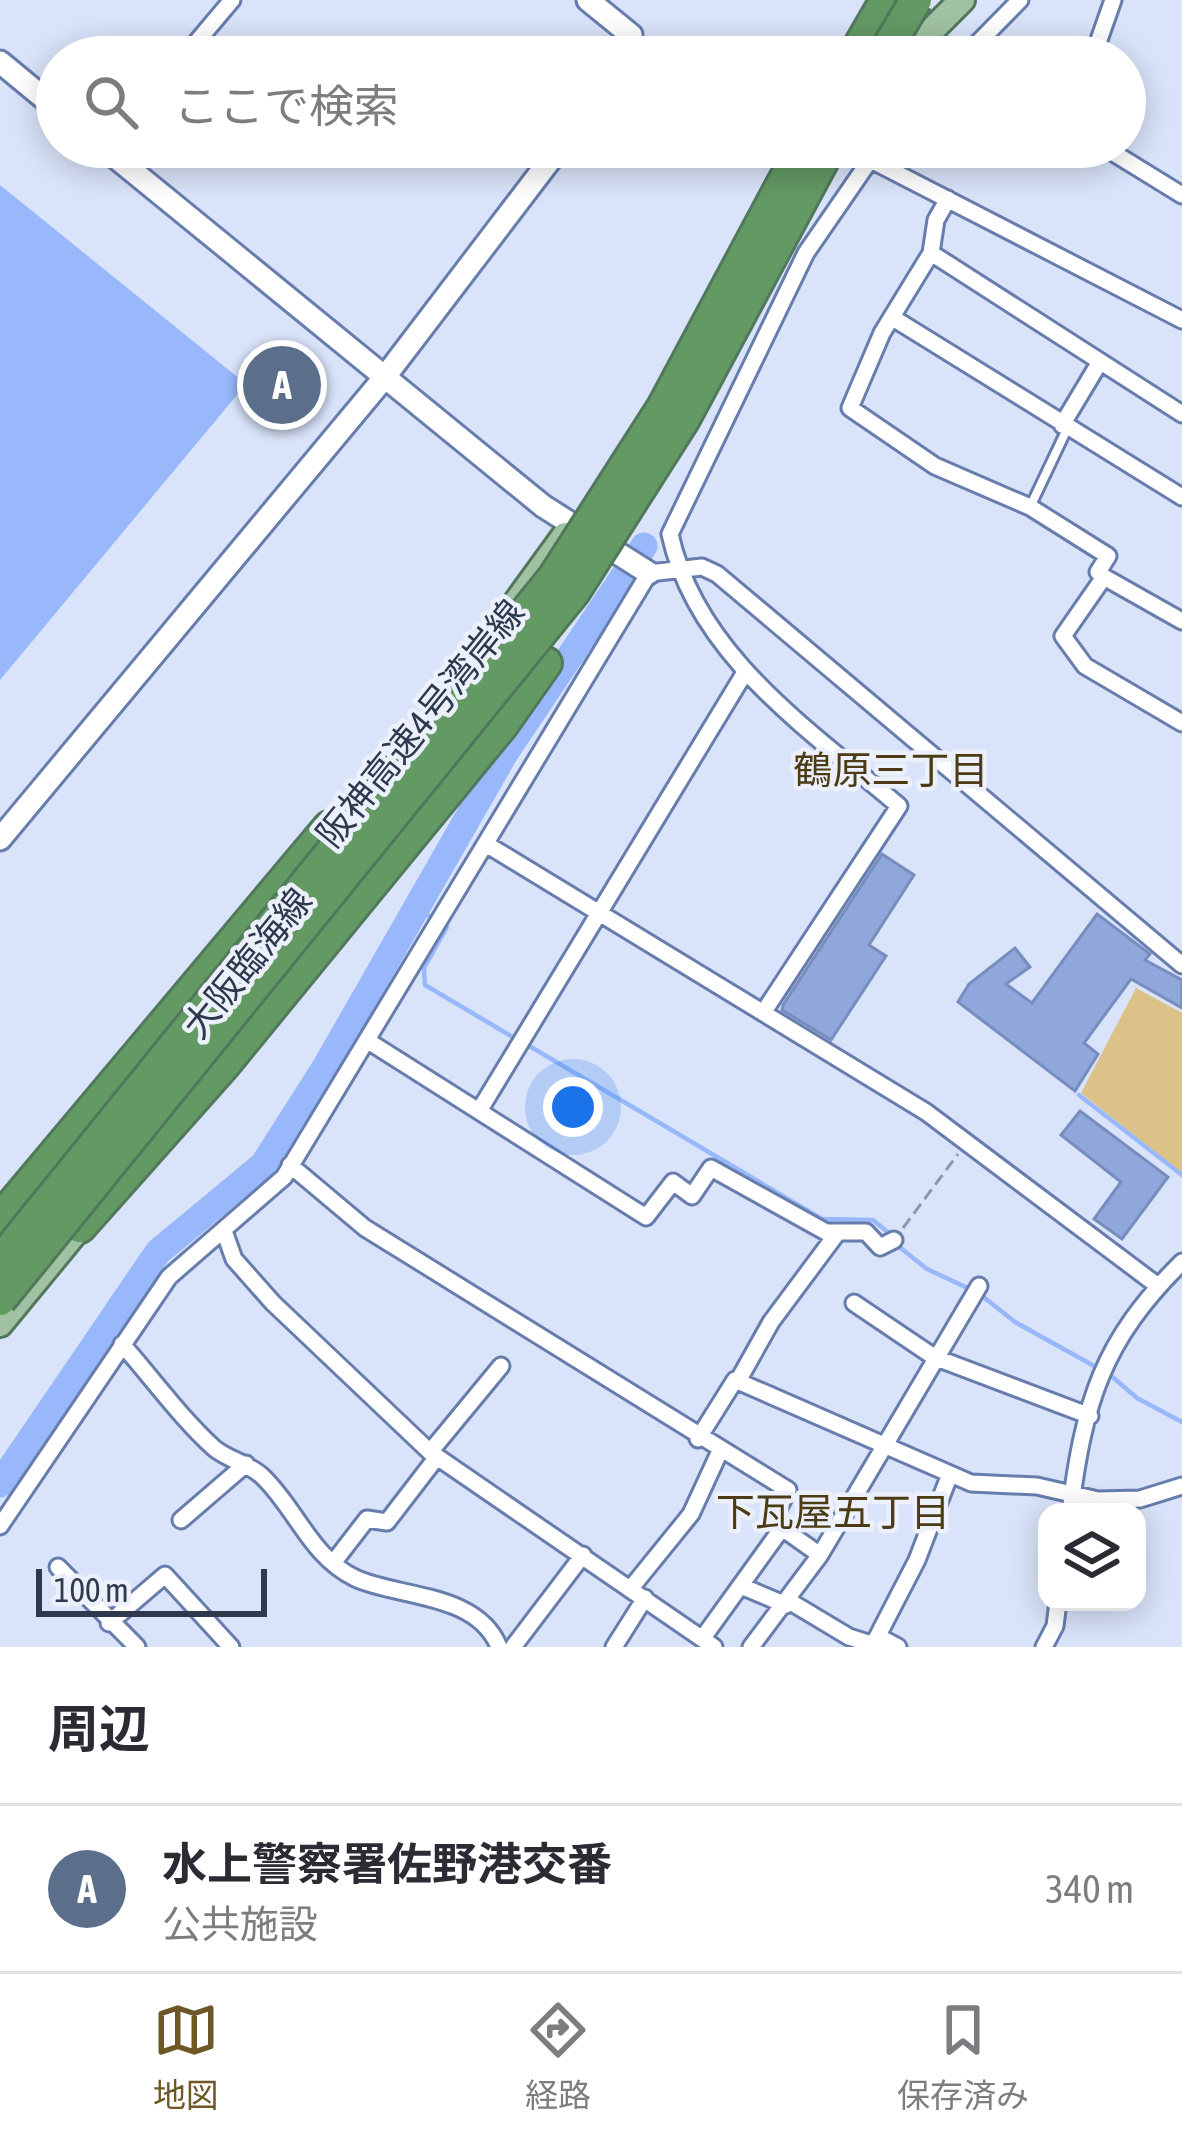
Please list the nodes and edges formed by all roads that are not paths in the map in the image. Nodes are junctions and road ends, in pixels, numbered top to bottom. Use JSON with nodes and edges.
{"nodes":[{"id":1,"x":232,"y":0,"type":"edge"},
{"id":2,"x":588,"y":0,"type":"edge"},
{"id":3,"x":870,"y":0,"type":"edge"},
{"id":4,"x":886,"y":0,"type":"edge"},
{"id":5,"x":916,"y":0,"type":"edge"},
{"id":6,"x":932,"y":0,"type":"edge"},
{"id":7,"x":962,"y":0,"type":"edge"},
{"id":8,"x":1020,"y":0,"type":"edge"},
{"id":9,"x":1113,"y":0,"type":"edge"},
{"id":10,"x":202,"y":36,"type":"edge"},
{"id":11,"x":631,"y":36,"type":"edge"},
{"id":12,"x":857,"y":36,"type":"edge"},
{"id":13,"x":863,"y":36,"type":"edge"},
{"id":14,"x":893,"y":36,"type":"edge"},
{"id":15,"x":899,"y":36,"type":"edge"},
{"id":16,"x":926,"y":36,"type":"edge"},
{"id":17,"x":985,"y":36,"type":"edge"},
{"id":18,"x":1100,"y":36,"type":"edge"},
{"id":19,"x":0,"y":62,"type":"edge"},
{"id":20,"x":36,"y":92,"type":"edge"},
{"id":21,"x":130,"y":168,"type":"edge"},
{"id":22,"x":544,"y":168,"type":"edge"},
{"id":23,"x":789,"y":168,"type":"edge"},
{"id":24,"x":791,"y":168,"type":"edge"},
{"id":25,"x":822,"y":168,"type":"edge"},
{"id":26,"x":822,"y":168,"type":"edge"},
{"id":27,"x":863,"y":168,"type":"edge"},
{"id":28,"x":898,"y":168,"type":"edge"},
{"id":29,"x":1138,"y":168,"type":"edge"},
{"id":30,"x":1182,"y":195,"type":"edge"},
{"id":31,"x":948,"y":199,"type":"junction"},
{"id":32,"x":931,"y":254,"type":"junction"},
{"id":33,"x":749,"y":302,"type":"junction"},
{"id":34,"x":893,"y":319,"type":"junction"},
{"id":35,"x":1182,"y":320,"type":"edge"},
{"id":36,"x":1098,"y":365,"type":"junction"},
{"id":37,"x":384,"y":379,"type":"junction"},
{"id":38,"x":663,"y":407,"type":"junction"},
{"id":39,"x":1182,"y":414,"type":"edge"},
{"id":40,"x":1065,"y":427,"type":"junction"},
{"id":41,"x":1182,"y":496,"type":"edge"},
{"id":42,"x":1030,"y":507,"type":"junction"},
{"id":43,"x":572,"y":525,"type":"junction"},
{"id":44,"x":612,"y":550,"type":"junction"},
{"id":45,"x":678,"y":570,"type":"junction"},
{"id":46,"x":650,"y":573,"type":"junction"},
{"id":47,"x":1103,"y":577,"type":"junction"},
{"id":48,"x":1182,"y":621,"type":"edge"},
{"id":49,"x":744,"y":674,"type":"junction"},
{"id":50,"x":1182,"y":723,"type":"edge"},
{"id":51,"x":0,"y":839,"type":"edge"},
{"id":52,"x":486,"y":844,"type":"junction"},
{"id":53,"x":602,"y":915,"type":"junction"},
{"id":54,"x":1182,"y":965,"type":"edge"},
{"id":55,"x":763,"y":1013,"type":"junction"},
{"id":56,"x":368,"y":1041,"type":"junction"},
{"id":57,"x":479,"y":1111,"type":"junction"},
{"id":58,"x":290,"y":1165,"type":"junction"},
{"id":59,"x":0,"y":1219,"type":"edge"},
{"id":60,"x":80,"y":1227,"type":"junction"},
{"id":61,"x":224,"y":1232,"type":"junction"},
{"id":62,"x":838,"y":1232,"type":"junction"},
{"id":63,"x":0,"y":1240,"type":"edge"},
{"id":64,"x":894,"y":1240,"type":"road end"},
{"id":65,"x":0,"y":1261,"type":"edge"},
{"id":66,"x":1182,"y":1262,"type":"edge"},
{"id":67,"x":979,"y":1286,"type":"dead end"},
{"id":68,"x":1158,"y":1286,"type":"junction"},
{"id":69,"x":0,"y":1300,"type":"edge"},
{"id":70,"x":854,"y":1303,"type":"dead end"},
{"id":71,"x":0,"y":1324,"type":"edge"},
{"id":72,"x":122,"y":1344,"type":"junction"},
{"id":73,"x":934,"y":1357,"type":"junction"},
{"id":74,"x":501,"y":1366,"type":"dead end"},
{"id":75,"x":738,"y":1381,"type":"junction"},
{"id":76,"x":1090,"y":1416,"type":"junction"},
{"id":77,"x":698,"y":1439,"type":"junction"},
{"id":78,"x":888,"y":1445,"type":"junction"},
{"id":79,"x":720,"y":1451,"type":"junction"},
{"id":80,"x":434,"y":1454,"type":"junction"},
{"id":81,"x":245,"y":1464,"type":"junction"},
{"id":82,"x":950,"y":1474,"type":"junction"},
{"id":83,"x":1182,"y":1486,"type":"edge"},
{"id":84,"x":1069,"y":1503,"type":"edge"},
{"id":85,"x":1071,"y":1503,"type":"edge"},
{"id":86,"x":1085,"y":1503,"type":"edge"},
{"id":87,"x":181,"y":1520,"type":"dead end"},
{"id":88,"x":0,"y":1526,"type":"edge"},
{"id":89,"x":782,"y":1528,"type":"junction"},
{"id":90,"x":583,"y":1555,"type":"junction"},
{"id":91,"x":820,"y":1555,"type":"junction"},
{"id":92,"x":333,"y":1563,"type":"junction"},
{"id":93,"x":58,"y":1567,"type":"dead end"},
{"id":94,"x":741,"y":1586,"type":"junction"},
{"id":95,"x":638,"y":1593,"type":"junction"},
{"id":96,"x":788,"y":1603,"type":"junction"},
{"id":97,"x":1057,"y":1611,"type":"edge"},
{"id":98,"x":109,"y":1623,"type":"junction"},
{"id":99,"x":708,"y":1643,"type":"edge"},
{"id":100,"x":875,"y":1643,"type":"edge"},
{"id":101,"x":137,"y":1647,"type":"edge"},
{"id":102,"x":231,"y":1647,"type":"edge"},
{"id":103,"x":499,"y":1647,"type":"edge"},
{"id":104,"x":513,"y":1647,"type":"edge"},
{"id":105,"x":614,"y":1647,"type":"edge"},
{"id":106,"x":751,"y":1647,"type":"edge"},
{"id":107,"x":898,"y":1647,"type":"edge"},
{"id":108,"x":1044,"y":1647,"type":"edge"}],
"edges":[{"from":1,"to":10,"type":"street"},
{"from":2,"to":11,"type":"street"},
{"from":3,"to":12,"type":"street"},
{"from":4,"to":13,"type":"highway"},
{"from":5,"to":14,"type":"highway","bridge":true},
{"from":6,"to":15,"type":"main road"},
{"from":7,"to":16,"type":"main road"},
{"from":8,"to":17,"type":"street"},
{"from":9,"to":18,"type":"street"},
{"from":19,"to":20,"type":"street"},
{"from":21,"to":37,"type":"street"},
{"from":22,"to":37,"type":"street"},
{"from":23,"to":43,"type":"main road","name":"大阪臨海線"},
{"from":24,"to":38,"type":"highway","name":"阪神高速4号湾岸線","bridge":true},
{"from":25,"to":33,"type":"highway","name":"阪神高速4号湾岸線","bridge":true},
{"from":26,"to":44,"type":"main road","name":"大阪臨海線"},
{"from":27,"to":45,"type":"street"},
{"from":28,"to":31,"type":"street"},
{"from":29,"to":30,"type":"street"},
{"from":31,"to":32,"type":"street"},
{"from":31,"to":35,"type":"street"},
{"from":32,"to":34,"type":"street"},
{"from":32,"to":36,"type":"street"},
{"from":33,"to":60,"type":"highway","bridge":true},
{"from":33,"to":69,"type":"highway","name":"阪神高速4号湾岸線","bridge":true},
{"from":34,"to":40,"type":"street"},
{"from":34,"to":42,"type":"street"},
{"from":36,"to":39,"type":"street"},
{"from":36,"to":40,"type":"street"},
{"from":37,"to":43,"type":"street"},
{"from":37,"to":51,"type":"street"},
{"from":38,"to":59,"type":"highway","bridge":true},
{"from":38,"to":65,"type":"highway","name":"阪神高速4号湾岸線","bridge":true},
{"from":40,"to":41,"type":"street"},
{"from":40,"to":42,"type":"lane"},
{"from":42,"to":47,"type":"street"},
{"from":43,"to":44,"type":"street"},
{"from":43,"to":63,"type":"main road","name":"大阪臨海線"},
{"from":44,"to":46,"type":"street"},
{"from":44,"to":60,"type":"main road","name":"大阪臨海線"},
{"from":45,"to":46,"type":"street"},
{"from":45,"to":49,"type":"street"},
{"from":45,"to":54,"type":"street"},
{"from":46,"to":52,"type":"street"},
{"from":47,"to":48,"type":"street"},
{"from":47,"to":50,"type":"street"},
{"from":49,"to":53,"type":"street"},
{"from":49,"to":55,"type":"street"},
{"from":52,"to":53,"type":"street"},
{"from":52,"to":56,"type":"street"},
{"from":53,"to":55,"type":"street"},
{"from":53,"to":57,"type":"street"},
{"from":55,"to":68,"type":"street"},
{"from":56,"to":57,"type":"street"},
{"from":56,"to":58,"type":"street"},
{"from":57,"to":62,"type":"street"},
{"from":58,"to":61,"type":"street"},
{"from":58,"to":77,"type":"street"},
{"from":60,"to":71,"type":"main road","name":"大阪臨海線"},
{"from":61,"to":72,"type":"street"},
{"from":61,"to":80,"type":"street"},
{"from":62,"to":64,"type":"street"},
{"from":62,"to":75,"type":"street"},
{"from":66,"to":68,"type":"street"},
{"from":67,"to":73,"type":"street"},
{"from":68,"to":76,"type":"street"},
{"from":70,"to":73,"type":"street"},
{"from":72,"to":81,"type":"street"},
{"from":72,"to":88,"type":"street"},
{"from":73,"to":76,"type":"street"},
{"from":73,"to":78,"type":"street"},
{"from":74,"to":80,"type":"street"},
{"from":75,"to":77,"type":"street"},
{"from":75,"to":78,"type":"street"},
{"from":76,"to":85,"type":"street"},
{"from":77,"to":79,"type":"street"},
{"from":78,"to":82,"type":"street"},
{"from":78,"to":91,"type":"street"},
{"from":79,"to":89,"type":"street"},
{"from":79,"to":95,"type":"street"},
{"from":80,"to":90,"type":"street"},
{"from":80,"to":92,"type":"street"},
{"from":81,"to":87,"type":"street"},
{"from":81,"to":92,"type":"street"},
{"from":82,"to":84,"type":"street"},
{"from":82,"to":100,"type":"street"},
{"from":83,"to":86,"type":"street"},
{"from":89,"to":91,"type":"street"},
{"from":89,"to":94,"type":"street"},
{"from":90,"to":95,"type":"street"},
{"from":90,"to":104,"type":"street"},
{"from":91,"to":96,"type":"street"},
{"from":92,"to":103,"type":"street"},
{"from":93,"to":98,"type":"street"},
{"from":94,"to":96,"type":"street"},
{"from":94,"to":99,"type":"street"},
{"from":95,"to":99,"type":"street"},
{"from":95,"to":105,"type":"street"},
{"from":96,"to":100,"type":"street"},
{"from":96,"to":106,"type":"street"},
{"from":97,"to":108,"type":"street"},
{"from":98,"to":101,"type":"street"},
{"from":98,"to":102,"type":"street"},
{"from":100,"to":107,"type":"street"}]}
